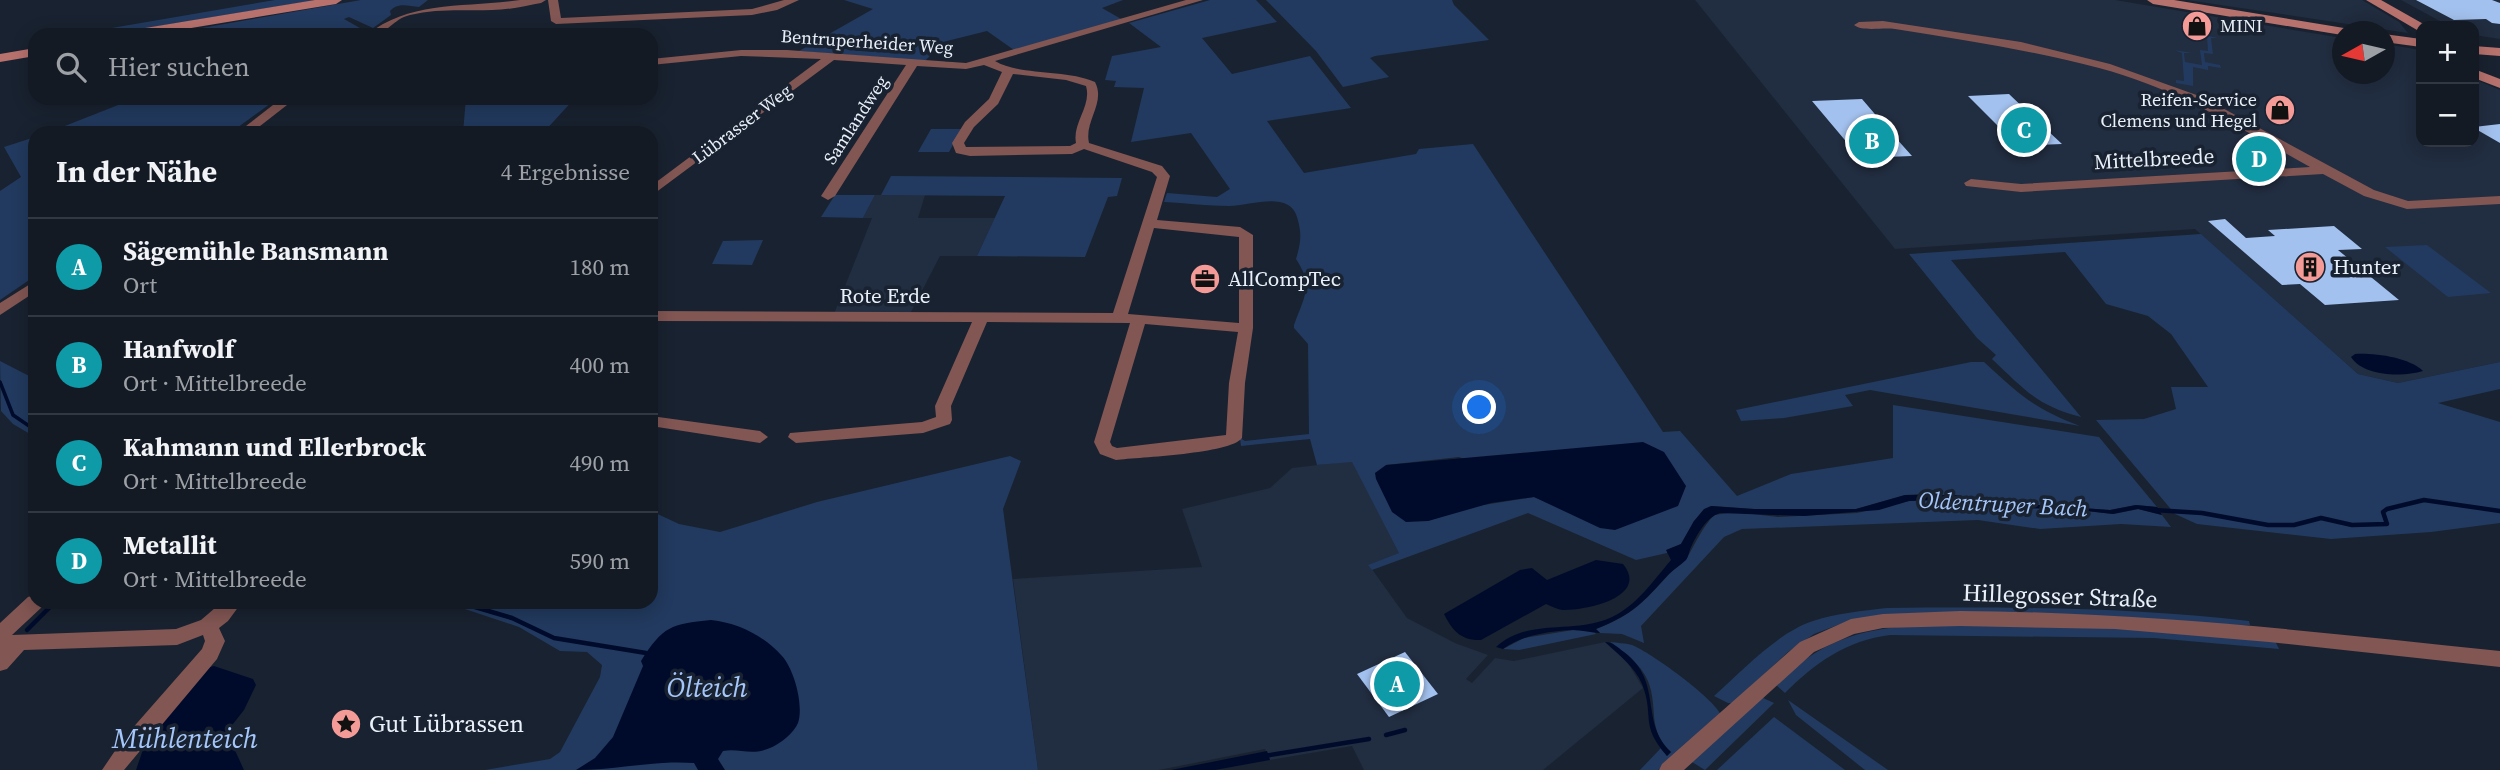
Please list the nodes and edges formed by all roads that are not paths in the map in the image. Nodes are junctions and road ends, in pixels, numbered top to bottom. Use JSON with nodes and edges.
{"nodes":[{"id":1,"x":336,"y":0,"type":"edge"},
{"id":2,"x":541,"y":0,"type":"edge"},
{"id":3,"x":553,"y":0,"type":"edge"},
{"id":4,"x":794,"y":0,"type":"edge"},
{"id":5,"x":1198,"y":0,"type":"edge"},
{"id":6,"x":2153,"y":0,"type":"edge"},
{"id":7,"x":2372,"y":0,"type":"edge"},
{"id":8,"x":2407,"y":21,"type":"junction"},
{"id":9,"x":1859,"y":25,"type":"dead end"},
{"id":10,"x":2416,"y":25,"type":"edge"},
{"id":11,"x":169,"y":28,"type":"edge"},
{"id":12,"x":383,"y":28,"type":"edge"},
{"id":13,"x":2416,"y":29,"type":"edge"},
{"id":14,"x":2332,"y":30,"type":"edge"},
{"id":15,"x":2395,"y":39,"type":"edge"},
{"id":16,"x":2416,"y":42,"type":"edge"},
{"id":17,"x":2479,"y":50,"type":"edge"},
{"id":18,"x":2500,"y":52,"type":"edge"},
{"id":19,"x":28,"y":53,"type":"edge"},
{"id":20,"x":832,"y":56,"type":"junction"},
{"id":21,"x":0,"y":58,"type":"edge"},
{"id":22,"x":658,"y":61,"type":"edge"},
{"id":23,"x":986,"y":61,"type":"junction"},
{"id":24,"x":913,"y":63,"type":"junction"},
{"id":25,"x":1009,"y":70,"type":"junction"},
{"id":26,"x":2479,"y":75,"type":"edge"},
{"id":27,"x":2500,"y":83,"type":"edge"},
{"id":28,"x":281,"y":105,"type":"edge"},
{"id":29,"x":252,"y":126,"type":"edge"},
{"id":30,"x":1083,"y":145,"type":"junction"},
{"id":31,"x":2325,"y":170,"type":"junction"},
{"id":32,"x":1970,"y":183,"type":"dead end"},
{"id":33,"x":658,"y":187,"type":"edge"},
{"id":34,"x":828,"y":196,"type":"dead end"},
{"id":35,"x":2500,"y":200,"type":"edge"},
{"id":36,"x":1150,"y":224,"type":"junction"},
{"id":37,"x":28,"y":290,"type":"edge"},
{"id":38,"x":0,"y":310,"type":"edge"},
{"id":39,"x":658,"y":316,"type":"edge"},
{"id":40,"x":981,"y":318,"type":"junction"},
{"id":41,"x":1119,"y":318,"type":"junction"},
{"id":42,"x":1139,"y":319,"type":"junction"},
{"id":43,"x":1246,"y":328,"type":"junction"},
{"id":44,"x":658,"y":422,"type":"edge"},
{"id":45,"x":761,"y":436,"type":"dead end"},
{"id":46,"x":796,"y":437,"type":"dead end"},
{"id":47,"x":30,"y":609,"type":"edge"},
{"id":48,"x":227,"y":609,"type":"edge"},
{"id":49,"x":208,"y":625,"type":"junction"},
{"id":50,"x":6,"y":640,"type":"edge"},
{"id":51,"x":2500,"y":659,"type":"edge"},
{"id":52,"x":0,"y":663,"type":"edge"},
{"id":53,"x":112,"y":770,"type":"edge"},
{"id":54,"x":1669,"y":770,"type":"edge"}],
"edges":[{"from":1,"to":11,"type":"main road"},
{"from":2,"to":12,"type":"street"},
{"from":3,"to":4,"type":"street"},
{"from":5,"to":23,"type":"street","name":"Bentruperheider Weg"},
{"from":6,"to":14,"type":"main road"},
{"from":7,"to":8,"type":"main road"},
{"from":8,"to":10,"type":"main road"},
{"from":8,"to":13,"type":"main road"},
{"from":9,"to":31,"type":"street"},
{"from":15,"to":16,"type":"main road"},
{"from":17,"to":18,"type":"main road"},
{"from":19,"to":21,"type":"main road"},
{"from":20,"to":22,"type":"street","name":"Bentruperheider Weg"},
{"from":20,"to":24,"type":"street","name":"Bentruperheider Weg"},
{"from":20,"to":33,"type":"street","name":"Lübrasser Weg"},
{"from":23,"to":24,"type":"street","name":"Bentruperheider Weg"},
{"from":23,"to":25,"type":"street"},
{"from":24,"to":34,"type":"street","name":"Samlandweg"},
{"from":25,"to":30,"type":"street"},
{"from":25,"to":30,"type":"street"},
{"from":26,"to":27,"type":"main road"},
{"from":28,"to":29,"type":"street"},
{"from":30,"to":36,"type":"street"},
{"from":31,"to":32,"type":"street","name":"Mittelbreede"},
{"from":31,"to":35,"type":"street"},
{"from":36,"to":41,"type":"street"},
{"from":36,"to":43,"type":"street"},
{"from":37,"to":38,"type":"street"},
{"from":39,"to":40,"type":"street","name":"Rote Erde"},
{"from":40,"to":41,"type":"street","name":"Rote Erde"},
{"from":40,"to":46,"type":"street"},
{"from":41,"to":42,"type":"street","name":"Rote Erde"},
{"from":42,"to":43,"type":"street","name":"Rote Erde"},
{"from":42,"to":43,"type":"street"},
{"from":44,"to":45,"type":"street"},
{"from":47,"to":50,"type":"street"},
{"from":48,"to":49,"type":"street"},
{"from":49,"to":50,"type":"street"},
{"from":49,"to":53,"type":"street"},
{"from":50,"to":52,"type":"street"},
{"from":51,"to":54,"type":"street","name":"Hillegosser Straße"}]}
